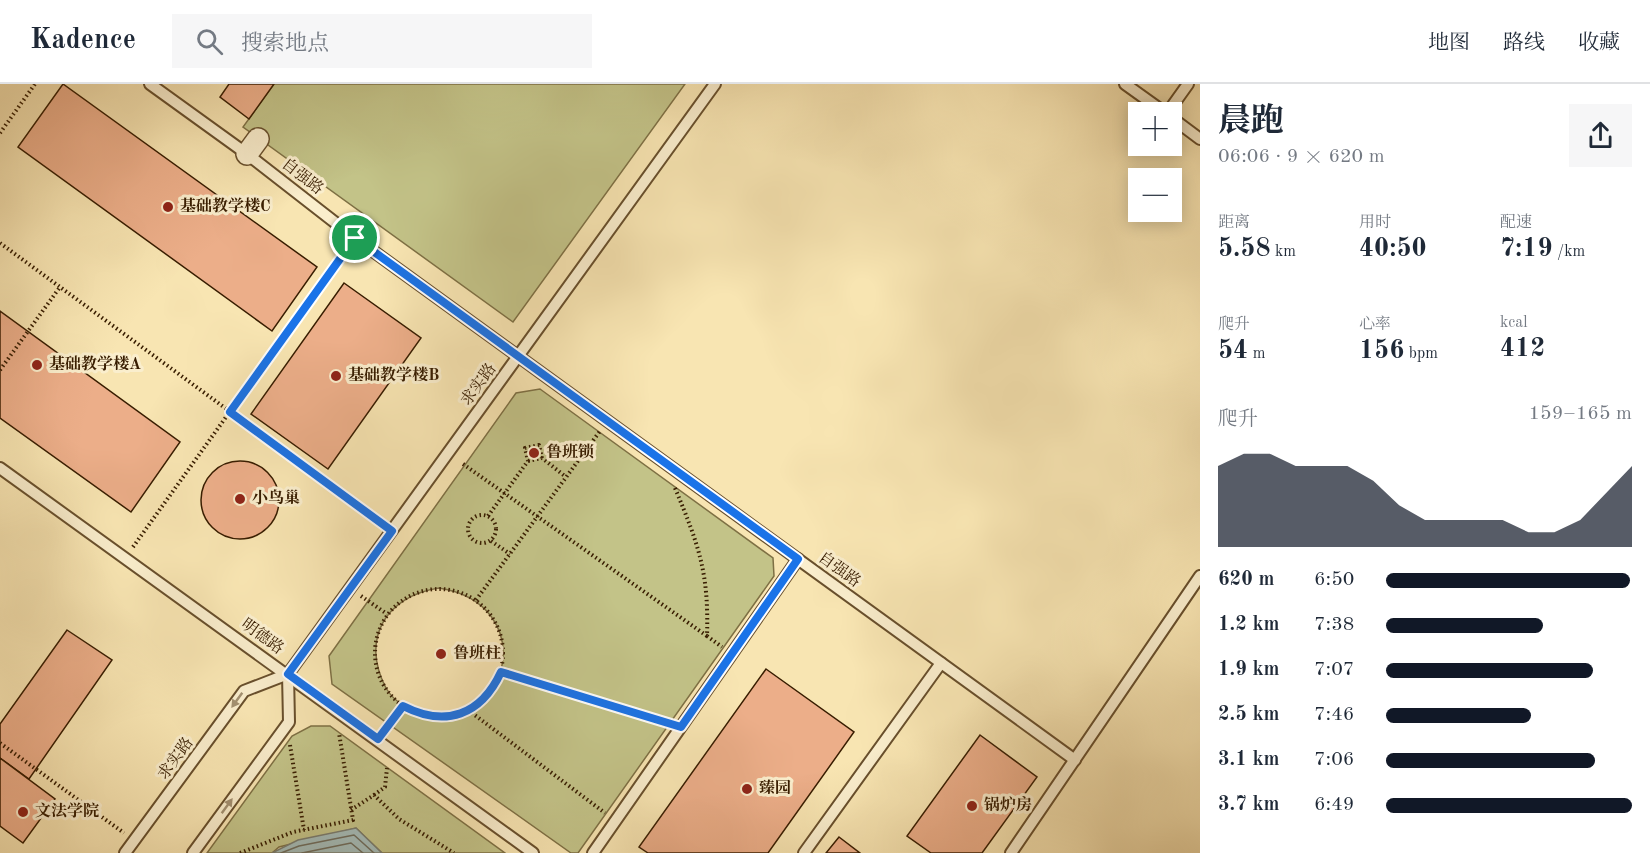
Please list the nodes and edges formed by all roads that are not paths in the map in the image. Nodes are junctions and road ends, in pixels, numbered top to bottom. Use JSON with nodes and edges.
{"nodes":[{"id":1,"x":150,"y":84,"type":"edge"},
{"id":2,"x":172,"y":84,"type":"edge"},
{"id":3,"x":715,"y":84,"type":"edge"},
{"id":4,"x":1125,"y":84,"type":"edge"},
{"id":5,"x":1188,"y":84,"type":"edge"},
{"id":6,"x":165,"y":94,"type":"junction"},
{"id":7,"x":1151,"y":102,"type":"edge"},
{"id":8,"x":1174,"y":102,"type":"edge"},
{"id":9,"x":1182,"y":126,"type":"edge"},
{"id":10,"x":1200,"y":139,"type":"edge"},
{"id":11,"x":518,"y":356,"type":"junction"},
{"id":12,"x":0,"y":468,"type":"edge"},
{"id":13,"x":798,"y":559,"type":"junction"},
{"id":14,"x":1200,"y":576,"type":"edge"},
{"id":15,"x":941,"y":663,"type":"junction"},
{"id":16,"x":288,"y":674,"type":"junction"},
{"id":17,"x":1075,"y":760,"type":"junction"},
{"id":18,"x":125,"y":853,"type":"edge"},
{"id":19,"x":193,"y":853,"type":"edge"},
{"id":20,"x":533,"y":853,"type":"edge"},
{"id":21,"x":593,"y":853,"type":"edge"},
{"id":22,"x":804,"y":853,"type":"edge"},
{"id":23,"x":1011,"y":853,"type":"edge"}],
"edges":[{"from":1,"to":6,"type":"lane","name":"自强路"},
{"from":2,"to":6,"type":"lane"},
{"from":3,"to":11,"type":"lane","name":"求实路"},
{"from":4,"to":7,"type":"lane"},
{"from":5,"to":8,"type":"lane"},
{"from":6,"to":11,"type":"lane","name":"自强路"},
{"from":9,"to":10,"type":"lane"},
{"from":11,"to":13,"type":"lane","name":"自强路"},
{"from":11,"to":16,"type":"lane","name":"求实路"},
{"from":12,"to":16,"type":"lane","name":"明德路"},
{"from":13,"to":15,"type":"lane","name":"自强路"},
{"from":13,"to":21,"type":"lane"},
{"from":14,"to":17,"type":"lane"},
{"from":15,"to":17,"type":"lane","name":"自强路"},
{"from":15,"to":22,"type":"lane"},
{"from":16,"to":18,"type":"lane","name":"求实路","one_way":true},
{"from":19,"to":16,"type":"lane","one_way":true},
{"from":16,"to":20,"type":"lane","name":"明德路"},
{"from":17,"to":23,"type":"lane"}]}
